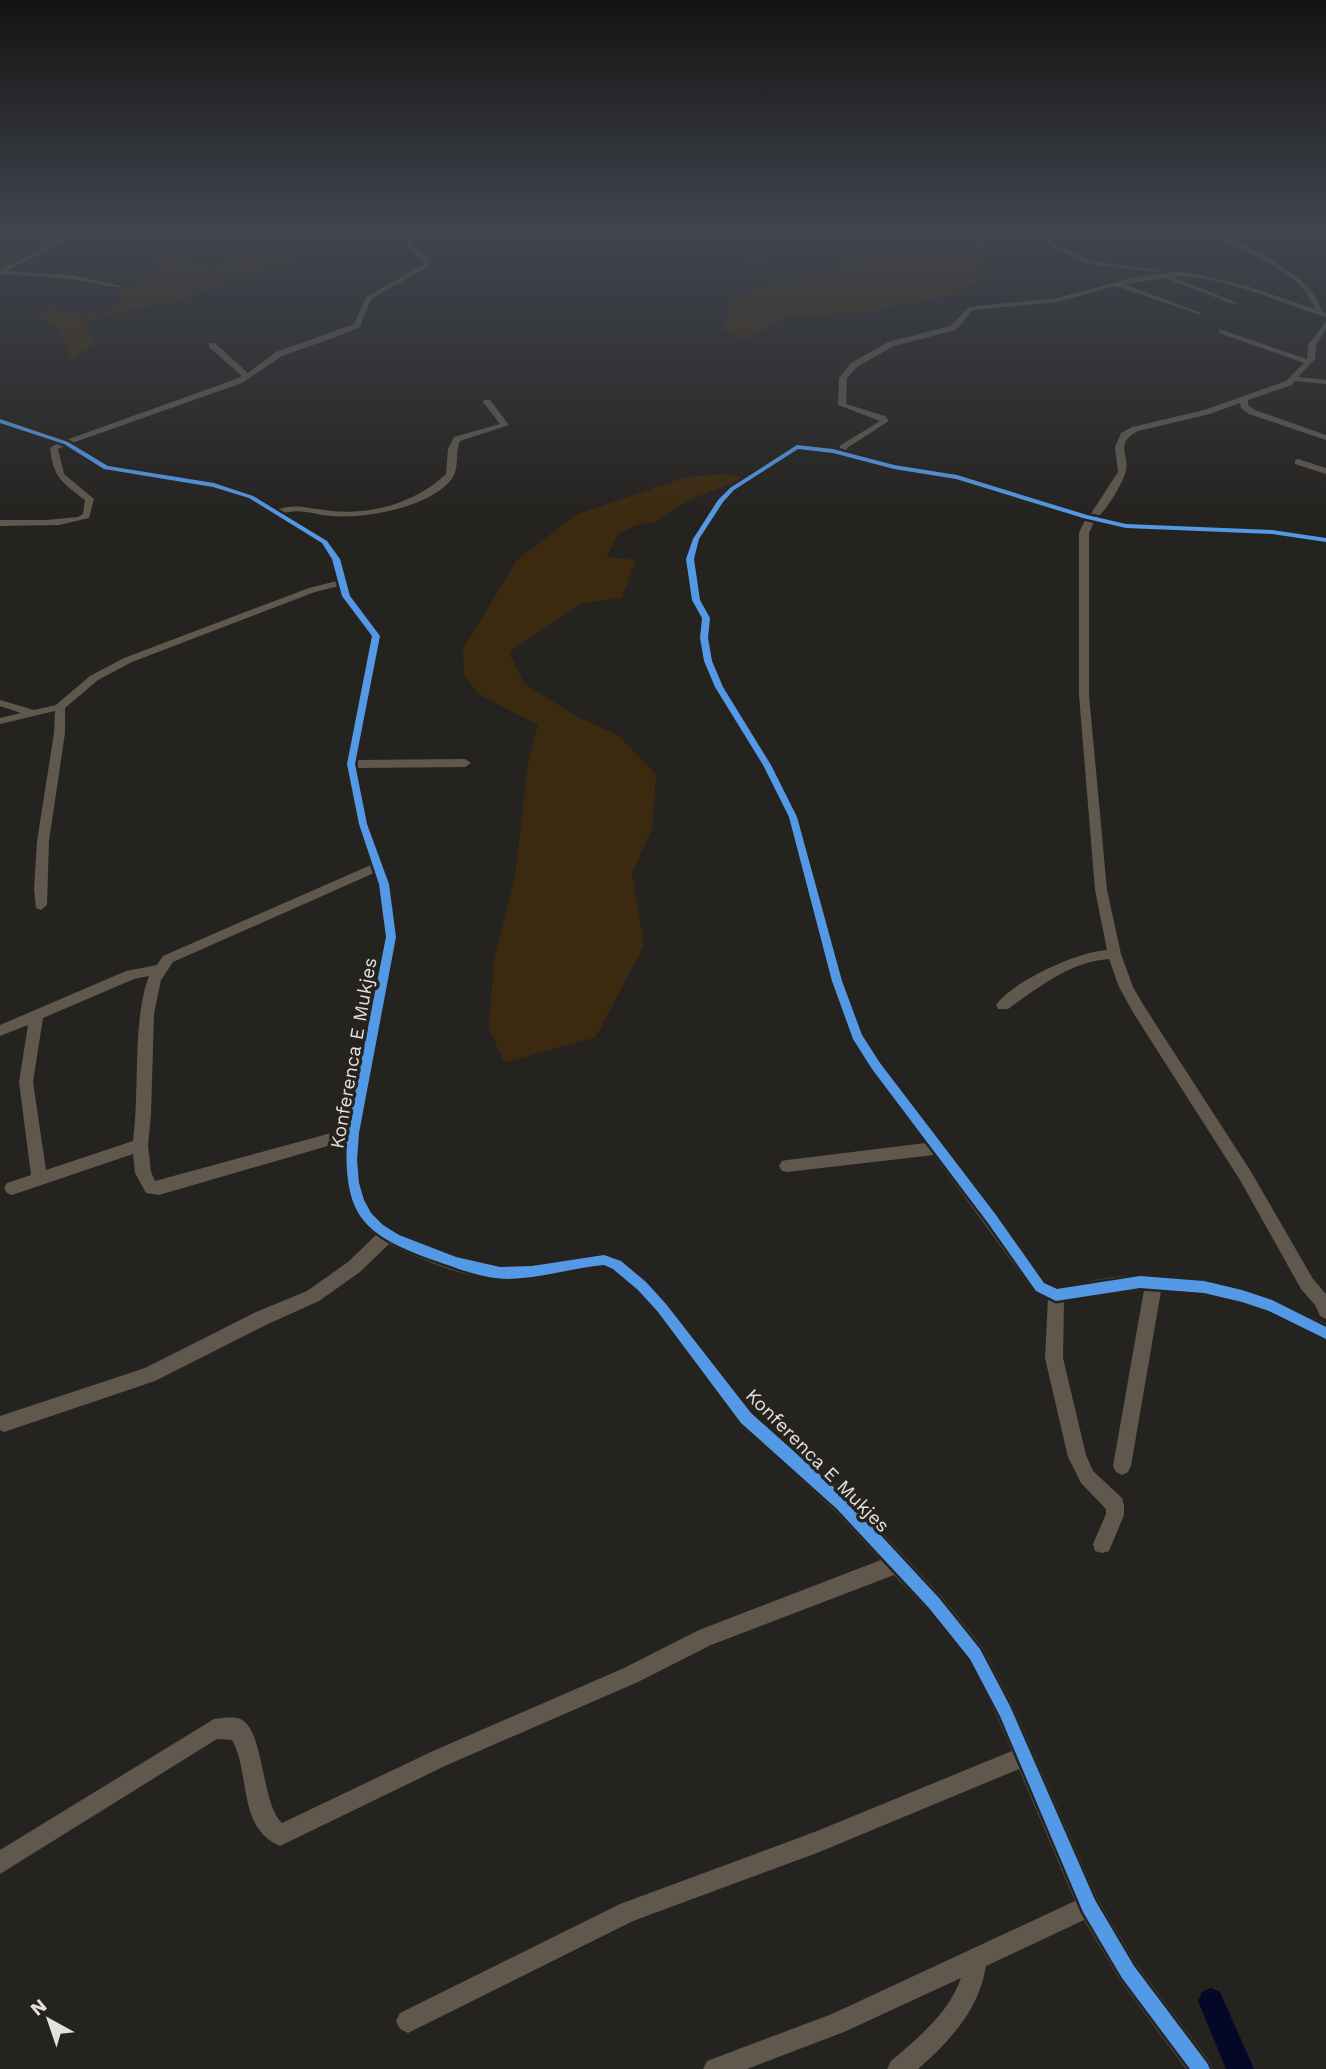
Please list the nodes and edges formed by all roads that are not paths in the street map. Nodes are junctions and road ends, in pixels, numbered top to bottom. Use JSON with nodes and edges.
{"nodes":[{"id":1,"x":355,"y":327,"type":"edge"},
{"id":2,"x":952,"y":327,"type":"edge"},
{"id":3,"x":1324,"y":327,"type":"edge"},
{"id":4,"x":1222,"y":331,"type":"dead end"},
{"id":5,"x":212,"y":345,"type":"dead end"},
{"id":6,"x":1310,"y":362,"type":"junction"},
{"id":7,"x":248,"y":377,"type":"junction"},
{"id":8,"x":1293,"y":379,"type":"junction"},
{"id":9,"x":1326,"y":383,"type":"edge"},
{"id":10,"x":1244,"y":398,"type":"junction"},
{"id":11,"x":488,"y":402,"type":"dead end"},
{"id":12,"x":0,"y":421,"type":"edge"},
{"id":13,"x":1326,"y":438,"type":"edge"},
{"id":14,"x":66,"y":443,"type":"junction"},
{"id":15,"x":841,"y":453,"type":"junction"},
{"id":16,"x":1298,"y":462,"type":"dead end"},
{"id":17,"x":1326,"y":471,"type":"edge"},
{"id":18,"x":275,"y":513,"type":"junction"},
{"id":19,"x":1092,"y":519,"type":"junction"},
{"id":20,"x":0,"y":523,"type":"edge"},
{"id":21,"x":1326,"y":540,"type":"edge"},
{"id":22,"x":341,"y":583,"type":"junction"},
{"id":23,"x":0,"y":703,"type":"edge"},
{"id":24,"x":60,"y":707,"type":"junction"},
{"id":25,"x":34,"y":713,"type":"junction"},
{"id":26,"x":0,"y":721,"type":"edge"},
{"id":27,"x":465,"y":763,"type":"dead end"},
{"id":28,"x":351,"y":764,"type":"junction"},
{"id":29,"x":379,"y":866,"type":"junction"},
{"id":30,"x":41,"y":905,"type":"dead end"},
{"id":31,"x":1114,"y":954,"type":"junction"},
{"id":32,"x":160,"y":969,"type":"junction"},
{"id":33,"x":1003,"y":1006,"type":"dead end"},
{"id":34,"x":37,"y":1014,"type":"junction"},
{"id":35,"x":0,"y":1031,"type":"edge"},
{"id":36,"x":353,"y":1133,"type":"junction"},
{"id":37,"x":139,"y":1145,"type":"junction"},
{"id":38,"x":937,"y":1148,"type":"junction"},
{"id":39,"x":787,"y":1166,"type":"dead end"},
{"id":40,"x":39,"y":1178,"type":"junction"},
{"id":41,"x":12,"y":1188,"type":"dead end"},
{"id":42,"x":386,"y":1236,"type":"junction"},
{"id":43,"x":1154,"y":1282,"type":"junction"},
{"id":44,"x":1056,"y":1295,"type":"junction"},
{"id":45,"x":1324,"y":1303,"type":"edge"},
{"id":46,"x":1326,"y":1333,"type":"edge"},
{"id":47,"x":4,"y":1423,"type":"dead end"},
{"id":48,"x":1122,"y":1466,"type":"dead end"},
{"id":49,"x":1102,"y":1544,"type":"dead end"},
{"id":50,"x":897,"y":1564,"type":"junction"},
{"id":51,"x":1023,"y":1757,"type":"junction"},
{"id":52,"x":0,"y":1863,"type":"edge"},
{"id":53,"x":1089,"y":1906,"type":"junction"},
{"id":54,"x":976,"y":1959,"type":"junction"},
{"id":55,"x":408,"y":2021,"type":"dead end"},
{"id":56,"x":715,"y":2069,"type":"edge"},
{"id":57,"x":899,"y":2069,"type":"edge"},
{"id":58,"x":1201,"y":2069,"type":"edge"}],
"edges":[{"from":1,"to":7,"type":"street"},
{"from":2,"to":15,"type":"street"},
{"from":3,"to":6,"type":"street"},
{"from":4,"to":6,"type":"street"},
{"from":5,"to":7,"type":"street"},
{"from":6,"to":8,"type":"street"},
{"from":7,"to":14,"type":"street"},
{"from":8,"to":9,"type":"street"},
{"from":8,"to":10,"type":"street"},
{"from":10,"to":13,"type":"street"},
{"from":10,"to":19,"type":"street"},
{"from":11,"to":18,"type":"street"},
{"from":12,"to":14,"type":"street","name":"Konferenca E Mukjes"},
{"from":14,"to":18,"type":"street","name":"Konferenca E Mukjes"},
{"from":14,"to":20,"type":"street"},
{"from":15,"to":19,"type":"street"},
{"from":15,"to":38,"type":"street"},
{"from":16,"to":17,"type":"street"},
{"from":18,"to":22,"type":"street","name":"Konferenca E Mukjes"},
{"from":19,"to":21,"type":"street"},
{"from":19,"to":31,"type":"street"},
{"from":22,"to":24,"type":"street"},
{"from":22,"to":28,"type":"street","name":"Konferenca E Mukjes"},
{"from":23,"to":25,"type":"street"},
{"from":24,"to":25,"type":"street"},
{"from":24,"to":30,"type":"street"},
{"from":25,"to":26,"type":"street"},
{"from":27,"to":28,"type":"street"},
{"from":28,"to":29,"type":"street","name":"Konferenca E Mukjes"},
{"from":29,"to":32,"type":"street"},
{"from":29,"to":36,"type":"street","name":"Konferenca E Mukjes"},
{"from":31,"to":33,"type":"street"},
{"from":31,"to":45,"type":"street"},
{"from":32,"to":34,"type":"street"},
{"from":32,"to":37,"type":"street"},
{"from":34,"to":35,"type":"street"},
{"from":34,"to":40,"type":"street"},
{"from":36,"to":37,"type":"street"},
{"from":36,"to":42,"type":"street","name":"Konferenca E Mukjes"},
{"from":37,"to":40,"type":"street"},
{"from":38,"to":39,"type":"street"},
{"from":38,"to":44,"type":"street"},
{"from":40,"to":41,"type":"street"},
{"from":42,"to":47,"type":"street"},
{"from":42,"to":50,"type":"street","name":"Konferenca E Mukjes"},
{"from":43,"to":44,"type":"street"},
{"from":43,"to":46,"type":"street"},
{"from":43,"to":48,"type":"street"},
{"from":44,"to":49,"type":"street"},
{"from":50,"to":51,"type":"street","name":"Konferenca E Mukjes"},
{"from":50,"to":52,"type":"street"},
{"from":51,"to":53,"type":"street","name":"Konferenca E Mukjes"},
{"from":51,"to":55,"type":"street"},
{"from":53,"to":54,"type":"street"},
{"from":53,"to":58,"type":"street","name":"Konferenca E Mukjes"},
{"from":54,"to":56,"type":"street"},
{"from":54,"to":57,"type":"street"}]}
